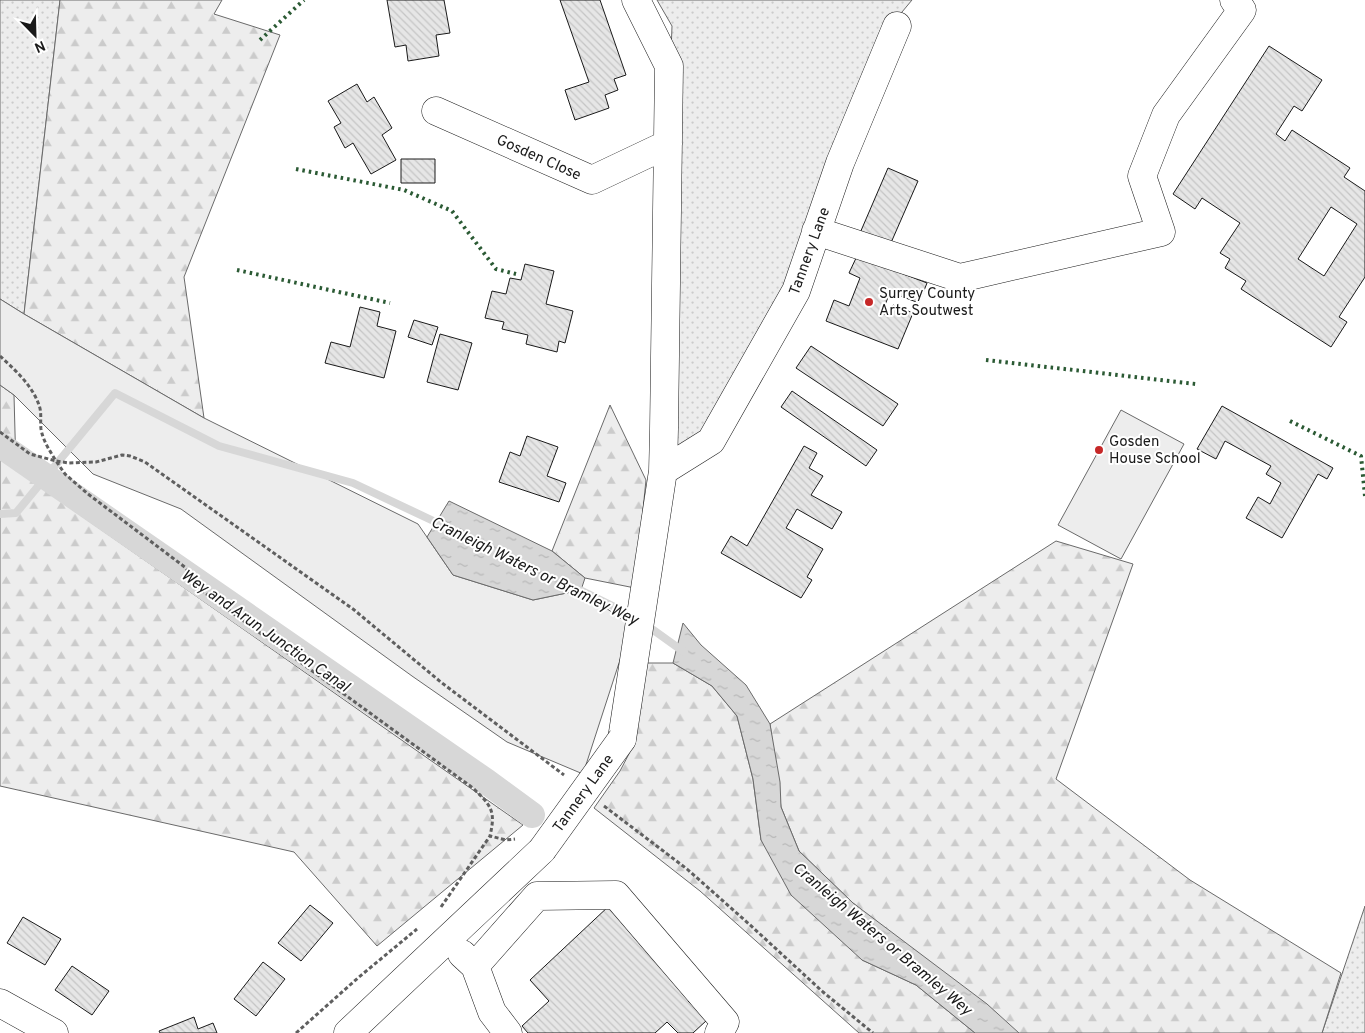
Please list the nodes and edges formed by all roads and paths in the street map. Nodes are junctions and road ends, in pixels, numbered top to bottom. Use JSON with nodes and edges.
{"nodes":[{"id":1,"x":636,"y":0,"type":"edge"},
{"id":2,"x":1234,"y":0,"type":"edge"},
{"id":3,"x":897,"y":26,"type":"dead end"},
{"id":4,"x":436,"y":111,"type":"dead end"},
{"id":5,"x":668,"y":144,"type":"junction"},
{"id":6,"x":816,"y":231,"type":"junction"},
{"id":7,"x":0,"y":356,"type":"edge"},
{"id":8,"x":0,"y":432,"type":"edge"},
{"id":9,"x":56,"y":461,"type":"junction"},
{"id":10,"x":663,"y":471,"type":"junction"},
{"id":11,"x":567,"y":777,"type":"dead end"},
{"id":12,"x":604,"y":805,"type":"dead end"},
{"id":13,"x":490,"y":836,"type":"junction"},
{"id":14,"x":516,"y":838,"type":"dead end"},
{"id":15,"x":437,"y":912,"type":"dead end"},
{"id":16,"x":423,"y":924,"type":"dead end"},
{"id":17,"x":446,"y":939,"type":"junction"},
{"id":18,"x":475,"y":966,"type":"junction"},
{"id":19,"x":0,"y":1003,"type":"edge"},
{"id":20,"x":729,"y":1029,"type":"edge"},
{"id":21,"x":54,"y":1033,"type":"edge"},
{"id":22,"x":296,"y":1033,"type":"edge"},
{"id":23,"x":348,"y":1033,"type":"edge"},
{"id":24,"x":508,"y":1033,"type":"edge"},
{"id":25,"x":873,"y":1033,"type":"edge"}],
"edges":[{"from":1,"to":5,"type":"street","name":"Tannery Lane"},
{"from":2,"to":6,"type":"street"},
{"from":3,"to":6,"type":"street","name":"Tannery Lane"},
{"from":4,"to":5,"type":"street","name":"Gosden Close"},
{"from":5,"to":10,"type":"street","name":"Tannery Lane"},
{"from":6,"to":10,"type":"street","name":"Tannery Lane"},
{"from":7,"to":9,"type":"path"},
{"from":8,"to":9,"type":"path"},
{"from":9,"to":11,"type":"path"},
{"from":9,"to":13,"type":"path"},
{"from":10,"to":17,"type":"street","name":"Tannery Lane","bridge":true},
{"from":12,"to":25,"type":"path"},
{"from":13,"to":14,"type":"path"},
{"from":13,"to":15,"type":"path"},
{"from":16,"to":22,"type":"path"},
{"from":17,"to":18,"type":"street"},
{"from":17,"to":23,"type":"street","name":"Tannery Lane"},
{"from":18,"to":20,"type":"street"},
{"from":18,"to":24,"type":"street"},
{"from":19,"to":21,"type":"street"}]}
